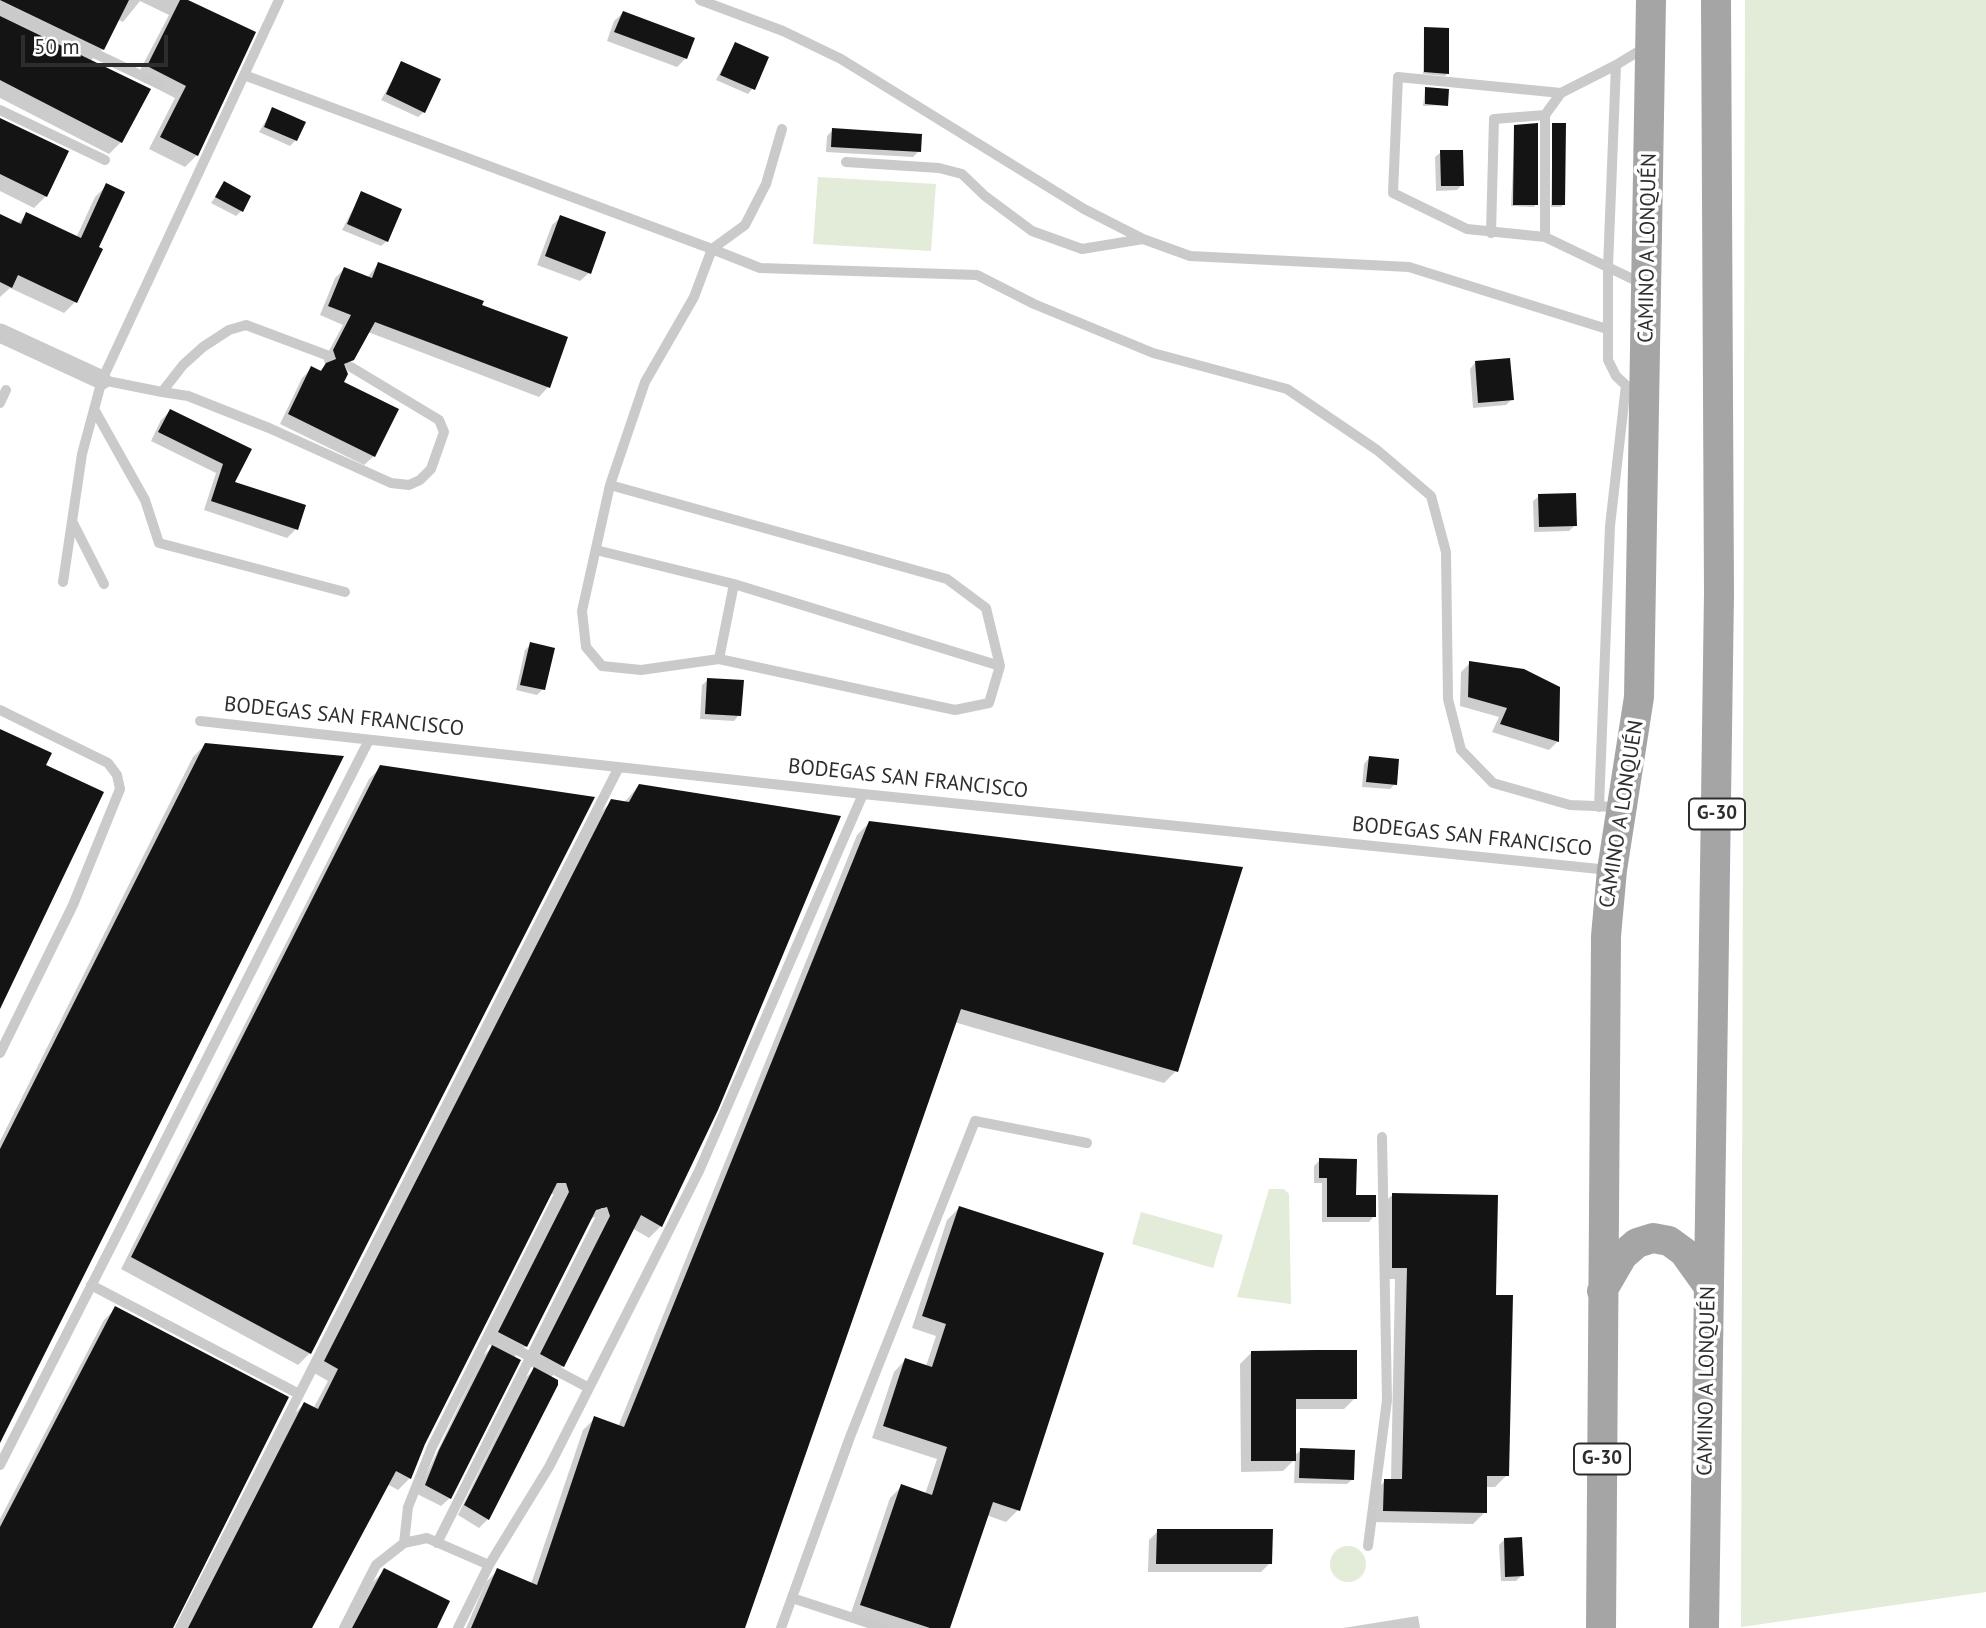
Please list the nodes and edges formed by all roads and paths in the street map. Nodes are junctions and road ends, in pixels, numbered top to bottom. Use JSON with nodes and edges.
{"nodes":[{"id":1,"x":279,"y":0,"type":"edge"},
{"id":2,"x":701,"y":0,"type":"edge"},
{"id":3,"x":1651,"y":0,"type":"edge"},
{"id":4,"x":1716,"y":0,"type":"edge"},
{"id":5,"x":0,"y":8,"type":"edge"},
{"id":6,"x":1651,"y":44,"type":"junction"},
{"id":7,"x":1616,"y":65,"type":"junction"},
{"id":8,"x":244,"y":75,"type":"junction"},
{"id":9,"x":159,"y":84,"type":"dead end"},
{"id":10,"x":1561,"y":93,"type":"junction"},
{"id":11,"x":0,"y":110,"type":"edge"},
{"id":12,"x":1545,"y":115,"type":"junction"},
{"id":13,"x":782,"y":129,"type":"dead end"},
{"id":14,"x":105,"y":160,"type":"dead end"},
{"id":15,"x":846,"y":162,"type":"dead end"},
{"id":16,"x":1491,"y":233,"type":"junction"},
{"id":17,"x":1545,"y":237,"type":"junction"},
{"id":18,"x":1143,"y":239,"type":"junction"},
{"id":19,"x":712,"y":249,"type":"junction"},
{"id":20,"x":1608,"y":267,"type":"junction"},
{"id":21,"x":1648,"y":286,"type":"junction"},
{"id":22,"x":1607,"y":329,"type":"junction"},
{"id":23,"x":0,"y":333,"type":"edge"},
{"id":24,"x":329,"y":356,"type":"dead end"},
{"id":25,"x":351,"y":367,"type":"dead end"},
{"id":26,"x":102,"y":380,"type":"junction"},
{"id":27,"x":6,"y":390,"type":"dead end"},
{"id":28,"x":162,"y":392,"type":"junction"},
{"id":29,"x":1636,"y":394,"type":"junction"},
{"id":30,"x":0,"y":403,"type":"edge"},
{"id":31,"x":94,"y":409,"type":"junction"},
{"id":32,"x":610,"y":485,"type":"junction"},
{"id":33,"x":73,"y":523,"type":"junction"},
{"id":34,"x":596,"y":550,"type":"junction"},
{"id":35,"x":64,"y":582,"type":"dead end"},
{"id":36,"x":104,"y":584,"type":"dead end"},
{"id":37,"x":734,"y":584,"type":"junction"},
{"id":38,"x":345,"y":592,"type":"dead end"},
{"id":39,"x":719,"y":659,"type":"junction"},
{"id":40,"x":1000,"y":666,"type":"junction"},
{"id":41,"x":0,"y":710,"type":"edge"},
{"id":42,"x":200,"y":721,"type":"dead end"},
{"id":43,"x":369,"y":740,"type":"junction"},
{"id":44,"x":619,"y":767,"type":"junction"},
{"id":45,"x":863,"y":794,"type":"junction"},
{"id":46,"x":1611,"y":807,"type":"junction"},
{"id":47,"x":1612,"y":870,"type":"junction"},
{"id":48,"x":0,"y":1053,"type":"edge"},
{"id":49,"x":1382,"y":1137,"type":"dead end"},
{"id":50,"x":1087,"y":1143,"type":"dead end"},
{"id":51,"x":562,"y":1189,"type":"dead end"},
{"id":52,"x":603,"y":1213,"type":"dead end"},
{"id":53,"x":91,"y":1285,"type":"junction"},
{"id":54,"x":1709,"y":1287,"type":"junction"},
{"id":55,"x":1602,"y":1291,"type":"junction"},
{"id":56,"x":489,"y":1335,"type":"junction"},
{"id":57,"x":530,"y":1357,"type":"junction"},
{"id":58,"x":589,"y":1388,"type":"junction"},
{"id":59,"x":299,"y":1394,"type":"junction"},
{"id":60,"x":0,"y":1465,"type":"edge"},
{"id":61,"x":437,"y":1542,"type":"junction"},
{"id":62,"x":404,"y":1543,"type":"junction"},
{"id":63,"x":1368,"y":1546,"type":"dead end"},
{"id":64,"x":489,"y":1565,"type":"junction"},
{"id":65,"x":792,"y":1598,"type":"junction"},
{"id":66,"x":180,"y":1628,"type":"edge"},
{"id":67,"x":344,"y":1628,"type":"edge"},
{"id":68,"x":458,"y":1628,"type":"edge"},
{"id":69,"x":781,"y":1628,"type":"edge"},
{"id":70,"x":884,"y":1628,"type":"edge"},
{"id":71,"x":1601,"y":1628,"type":"edge"},
{"id":72,"x":1704,"y":1628,"type":"edge"}],
"edges":[{"from":1,"to":8,"type":"lane"},
{"from":2,"to":18,"type":"lane"},
{"from":3,"to":6,"type":"main road","name":"CAMINO A LONQUÉN","number":"G-30"},
{"from":4,"to":54,"type":"main road","name":"CAMINO A LONQUÉN","number":"G-30"},
{"from":5,"to":9,"type":"lane"},
{"from":6,"to":7,"type":"lane"},
{"from":6,"to":21,"type":"main road","name":"CAMINO A LONQUÉN","number":"G-30"},
{"from":7,"to":10,"type":"lane"},
{"from":7,"to":20,"type":"lane"},
{"from":8,"to":19,"type":"lane"},
{"from":8,"to":26,"type":"lane"},
{"from":10,"to":12,"type":"lane"},
{"from":10,"to":16,"type":"lane"},
{"from":11,"to":14,"type":"lane"},
{"from":12,"to":16,"type":"lane"},
{"from":12,"to":17,"type":"lane"},
{"from":13,"to":19,"type":"lane"},
{"from":15,"to":18,"type":"lane"},
{"from":16,"to":17,"type":"lane"},
{"from":17,"to":20,"type":"lane"},
{"from":18,"to":22,"type":"lane"},
{"from":19,"to":32,"type":"lane"},
{"from":19,"to":46,"type":"lane"},
{"from":20,"to":21,"type":"lane"},
{"from":20,"to":22,"type":"lane"},
{"from":21,"to":29,"type":"main road","name":"CAMINO A LONQUÉN","number":"G-30"},
{"from":22,"to":29,"type":"lane"},
{"from":23,"to":26,"type":"street"},
{"from":24,"to":28,"type":"lane"},
{"from":25,"to":28,"type":"lane"},
{"from":26,"to":28,"type":"lane"},
{"from":26,"to":31,"type":"lane"},
{"from":27,"to":30,"type":"lane"},
{"from":29,"to":46,"type":"main road","name":"CAMINO A LONQUÉN","number":"G-30"},
{"from":31,"to":33,"type":"lane"},
{"from":31,"to":38,"type":"lane"},
{"from":32,"to":34,"type":"lane"},
{"from":32,"to":40,"type":"lane"},
{"from":33,"to":35,"type":"lane"},
{"from":33,"to":36,"type":"lane"},
{"from":34,"to":37,"type":"lane"},
{"from":34,"to":39,"type":"lane"},
{"from":37,"to":39,"type":"lane"},
{"from":37,"to":40,"type":"lane"},
{"from":39,"to":40,"type":"lane"},
{"from":41,"to":48,"type":"lane"},
{"from":42,"to":43,"type":"lane","name":"BODEGAS SAN FRANCISCO"},
{"from":43,"to":44,"type":"lane","name":"BODEGAS SAN FRANCISCO"},
{"from":43,"to":53,"type":"lane"},
{"from":44,"to":45,"type":"lane","name":"BODEGAS SAN FRANCISCO"},
{"from":44,"to":59,"type":"lane"},
{"from":45,"to":47,"type":"lane","name":"BODEGAS SAN FRANCISCO"},
{"from":45,"to":58,"type":"lane"},
{"from":46,"to":47,"type":"main road","name":"CAMINO A LONQUÉN","number":"G-30"},
{"from":47,"to":55,"type":"main road","name":"CAMINO A LONQUÉN","number":"G-30"},
{"from":49,"to":63,"type":"lane"},
{"from":50,"to":65,"type":"lane"},
{"from":51,"to":56,"type":"lane"},
{"from":52,"to":57,"type":"lane"},
{"from":53,"to":59,"type":"lane"},
{"from":53,"to":60,"type":"lane"},
{"from":54,"to":55,"type":"main road"},
{"from":54,"to":72,"type":"main road","name":"CAMINO A LONQUÉN","number":"G-30"},
{"from":55,"to":71,"type":"main road","name":"CAMINO A LONQUÉN","number":"G-30"},
{"from":56,"to":57,"type":"lane"},
{"from":56,"to":62,"type":"lane"},
{"from":57,"to":58,"type":"lane"},
{"from":57,"to":61,"type":"lane"},
{"from":58,"to":64,"type":"lane"},
{"from":59,"to":66,"type":"lane"},
{"from":61,"to":62,"type":"lane"},
{"from":61,"to":64,"type":"lane"},
{"from":62,"to":67,"type":"lane"},
{"from":64,"to":68,"type":"lane"},
{"from":65,"to":69,"type":"lane"},
{"from":65,"to":70,"type":"lane"}]}
